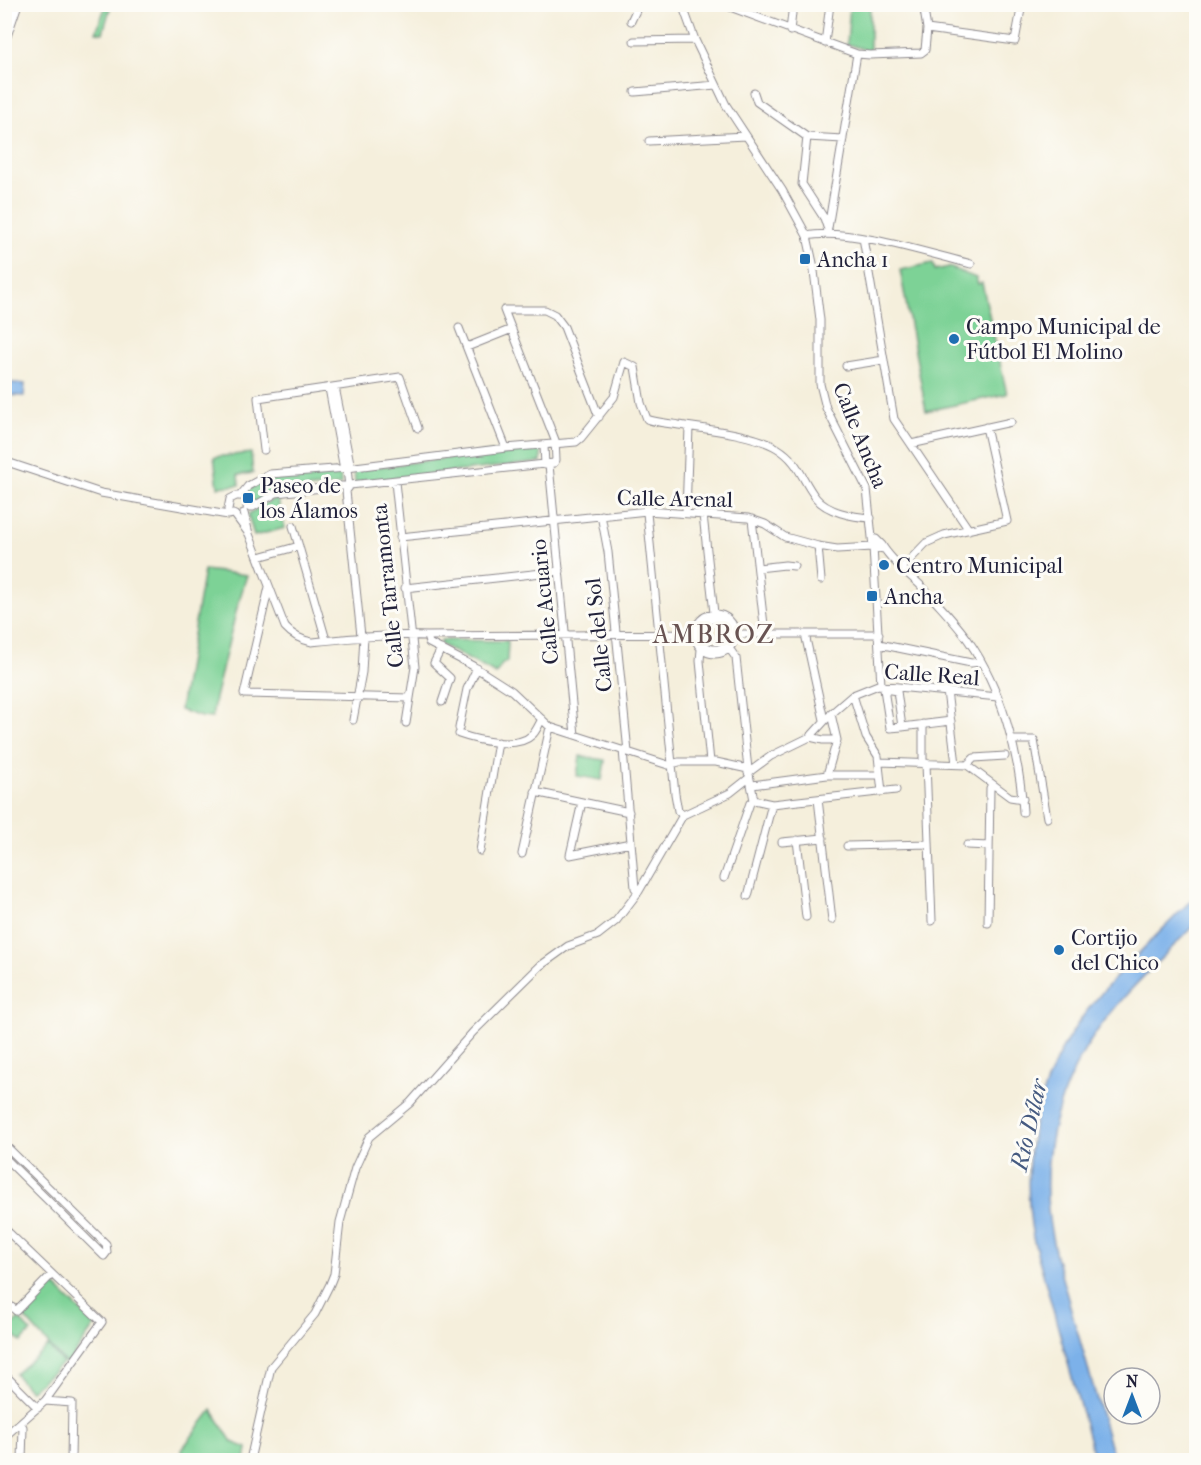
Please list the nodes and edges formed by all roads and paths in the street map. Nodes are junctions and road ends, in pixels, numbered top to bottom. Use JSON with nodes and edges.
{"nodes":[{"id":1,"x":18,"y":4,"type":"edge"},
{"id":2,"x":639,"y":4,"type":"edge"},
{"id":3,"x":682,"y":4,"type":"edge"},
{"id":4,"x":722,"y":4,"type":"edge"},
{"id":5,"x":793,"y":4,"type":"edge"},
{"id":6,"x":831,"y":4,"type":"edge"},
{"id":7,"x":905,"y":4,"type":"edge"},
{"id":8,"x":1022,"y":4,"type":"edge"},
{"id":9,"x":733,"y":7,"type":"edge"},
{"id":10,"x":924,"y":7,"type":"edge"},
{"id":11,"x":631,"y":21,"type":"dead end"},
{"id":12,"x":927,"y":29,"type":"junction"},
{"id":13,"x":790,"y":31,"type":"junction"},
{"id":14,"x":695,"y":40,"type":"junction"},
{"id":15,"x":634,"y":41,"type":"dead end"},
{"id":16,"x":825,"y":43,"type":"junction"},
{"id":17,"x":4,"y":45,"type":"edge"},
{"id":18,"x":857,"y":54,"type":"junction"},
{"id":19,"x":716,"y":85,"type":"junction"},
{"id":20,"x":635,"y":92,"type":"dead end"},
{"id":21,"x":754,"y":93,"type":"dead end"},
{"id":22,"x":745,"y":136,"type":"junction"},
{"id":23,"x":807,"y":137,"type":"junction"},
{"id":24,"x":843,"y":138,"type":"junction"},
{"id":25,"x":649,"y":141,"type":"dead end"},
{"id":26,"x":828,"y":227,"type":"junction"},
{"id":27,"x":807,"y":236,"type":"junction"},
{"id":28,"x":863,"y":238,"type":"junction"},
{"id":29,"x":971,"y":264,"type":"dead end"},
{"id":30,"x":459,"y":328,"type":"dead end"},
{"id":31,"x":512,"y":329,"type":"junction"},
{"id":32,"x":467,"y":347,"type":"junction"},
{"id":33,"x":884,"y":360,"type":"junction"},
{"id":34,"x":846,"y":366,"type":"dead end"},
{"id":35,"x":332,"y":387,"type":"junction"},
{"id":36,"x":599,"y":417,"type":"junction"},
{"id":37,"x":1011,"y":422,"type":"dead end"},
{"id":38,"x":689,"y":427,"type":"junction"},
{"id":39,"x":986,"y":427,"type":"junction"},
{"id":40,"x":418,"y":428,"type":"dead end"},
{"id":41,"x":911,"y":444,"type":"junction"},
{"id":42,"x":555,"y":445,"type":"junction"},
{"id":43,"x":544,"y":446,"type":"junction"},
{"id":44,"x":506,"y":448,"type":"junction"},
{"id":45,"x":264,"y":450,"type":"dead end"},
{"id":46,"x":4,"y":461,"type":"edge"},
{"id":47,"x":547,"y":465,"type":"junction"},
{"id":48,"x":346,"y":468,"type":"junction"},
{"id":49,"x":394,"y":482,"type":"junction"},
{"id":50,"x":349,"y":487,"type":"junction"},
{"id":51,"x":645,"y":493,"type":"dead end"},
{"id":52,"x":240,"y":496,"type":"junction"},
{"id":53,"x":245,"y":510,"type":"junction"},
{"id":54,"x":647,"y":511,"type":"junction"},
{"id":55,"x":232,"y":512,"type":"junction"},
{"id":56,"x":686,"y":513,"type":"junction"},
{"id":57,"x":601,"y":515,"type":"junction"},
{"id":58,"x":703,"y":516,"type":"junction"},
{"id":59,"x":871,"y":518,"type":"junction"},
{"id":60,"x":752,"y":519,"type":"junction"},
{"id":61,"x":555,"y":521,"type":"junction"},
{"id":62,"x":293,"y":526,"type":"dead end"},
{"id":63,"x":969,"y":530,"type":"junction"},
{"id":64,"x":249,"y":534,"type":"junction"},
{"id":65,"x":400,"y":537,"type":"junction"},
{"id":66,"x":873,"y":543,"type":"junction"},
{"id":67,"x":299,"y":546,"type":"junction"},
{"id":68,"x":818,"y":546,"type":"junction"},
{"id":69,"x":259,"y":558,"type":"junction"},
{"id":70,"x":794,"y":566,"type":"dead end"},
{"id":71,"x":903,"y":567,"type":"junction"},
{"id":72,"x":758,"y":568,"type":"junction"},
{"id":73,"x":560,"y":572,"type":"junction"},
{"id":74,"x":822,"y":580,"type":"dead end"},
{"id":75,"x":268,"y":587,"type":"junction"},
{"id":76,"x":405,"y":588,"type":"junction"},
{"id":77,"x":714,"y":614,"type":"junction"},
{"id":78,"x":729,"y":627,"type":"joint"},
{"id":79,"x":660,"y":633,"type":"junction"},
{"id":80,"x":616,"y":634,"type":"junction"},
{"id":81,"x":694,"y":634,"type":"junction"},
{"id":82,"x":736,"y":634,"type":"junction"},
{"id":83,"x":765,"y":634,"type":"junction"},
{"id":84,"x":805,"y":634,"type":"junction"},
{"id":85,"x":879,"y":634,"type":"junction"},
{"id":86,"x":566,"y":635,"type":"junction"},
{"id":87,"x":362,"y":636,"type":"junction"},
{"id":88,"x":412,"y":636,"type":"junction"},
{"id":89,"x":427,"y":636,"type":"junction"},
{"id":90,"x":326,"y":640,"type":"junction"},
{"id":91,"x":879,"y":644,"type":"junction"},
{"id":92,"x":729,"y":648,"type":"junction"},
{"id":93,"x":441,"y":649,"type":"junction"},
{"id":94,"x":701,"y":649,"type":"junction"},
{"id":95,"x":981,"y":662,"type":"junction"},
{"id":96,"x":479,"y":670,"type":"junction"},
{"id":97,"x":881,"y":685,"type":"junction"},
{"id":98,"x":947,"y":691,"type":"junction"},
{"id":99,"x":853,"y":695,"type":"junction"},
{"id":100,"x":358,"y":697,"type":"junction"},
{"id":101,"x":999,"y":697,"type":"junction"},
{"id":102,"x":410,"y":698,"type":"junction"},
{"id":103,"x":442,"y":702,"type":"dead end"},
{"id":104,"x":831,"y":714,"type":"junction"},
{"id":105,"x":542,"y":719,"type":"junction"},
{"id":106,"x":353,"y":720,"type":"dead end"},
{"id":107,"x":824,"y":720,"type":"junction"},
{"id":108,"x":951,"y":721,"type":"junction"},
{"id":109,"x":406,"y":723,"type":"dead end"},
{"id":110,"x":923,"y":724,"type":"junction"},
{"id":111,"x":550,"y":727,"type":"junction"},
{"id":112,"x":902,"y":727,"type":"junction"},
{"id":113,"x":575,"y":735,"type":"junction"},
{"id":114,"x":810,"y":737,"type":"junction"},
{"id":115,"x":837,"y":740,"type":"junction"},
{"id":116,"x":1011,"y":740,"type":"junction"},
{"id":117,"x":498,"y":742,"type":"junction"},
{"id":118,"x":626,"y":751,"type":"junction"},
{"id":119,"x":1005,"y":756,"type":"dead end"},
{"id":120,"x":710,"y":762,"type":"junction"},
{"id":121,"x":880,"y":762,"type":"junction"},
{"id":122,"x":924,"y":763,"type":"junction"},
{"id":123,"x":956,"y":764,"type":"junction"},
{"id":124,"x":674,"y":765,"type":"junction"},
{"id":125,"x":967,"y":765,"type":"junction"},
{"id":126,"x":827,"y":775,"type":"junction"},
{"id":127,"x":880,"y":775,"type":"junction"},
{"id":128,"x":749,"y":776,"type":"junction"},
{"id":129,"x":992,"y":785,"type":"junction"},
{"id":130,"x":896,"y":790,"type":"dead end"},
{"id":131,"x":535,"y":792,"type":"junction"},
{"id":132,"x":882,"y":792,"type":"junction"},
{"id":133,"x":818,"y":799,"type":"junction"},
{"id":134,"x":1023,"y":799,"type":"junction"},
{"id":135,"x":754,"y":800,"type":"junction"},
{"id":136,"x":582,"y":802,"type":"junction"},
{"id":137,"x":772,"y":804,"type":"junction"},
{"id":138,"x":629,"y":812,"type":"junction"},
{"id":139,"x":1023,"y":812,"type":"dead end"},
{"id":140,"x":683,"y":815,"type":"junction"},
{"id":141,"x":1047,"y":818,"type":"dead end"},
{"id":142,"x":823,"y":838,"type":"junction"},
{"id":143,"x":797,"y":840,"type":"junction"},
{"id":144,"x":782,"y":842,"type":"dead end"},
{"id":145,"x":631,"y":843,"type":"junction"},
{"id":146,"x":929,"y":844,"type":"junction"},
{"id":147,"x":967,"y":845,"type":"dead end"},
{"id":148,"x":847,"y":846,"type":"dead end"},
{"id":149,"x":989,"y":846,"type":"junction"},
{"id":150,"x":480,"y":851,"type":"dead end"},
{"id":151,"x":522,"y":854,"type":"dead end"},
{"id":152,"x":724,"y":878,"type":"dead end"},
{"id":153,"x":639,"y":891,"type":"junction"},
{"id":154,"x":748,"y":896,"type":"dead end"},
{"id":155,"x":806,"y":917,"type":"dead end"},
{"id":156,"x":832,"y":920,"type":"dead end"},
{"id":157,"x":932,"y":921,"type":"dead end"},
{"id":158,"x":988,"y":923,"type":"dead end"},
{"id":159,"x":4,"y":1144,"type":"edge"},
{"id":160,"x":14,"y":1153,"type":"junction"},
{"id":161,"x":5,"y":1160,"type":"edge"},
{"id":162,"x":4,"y":1228,"type":"edge"},
{"id":163,"x":52,"y":1274,"type":"junction"},
{"id":164,"x":4,"y":1300,"type":"edge"},
{"id":165,"x":4,"y":1374,"type":"edge"},
{"id":166,"x":45,"y":1401,"type":"junction"},
{"id":167,"x":38,"y":1407,"type":"junction"},
{"id":168,"x":20,"y":1424,"type":"junction"},
{"id":169,"x":4,"y":1437,"type":"edge"},
{"id":170,"x":22,"y":1461,"type":"edge"},
{"id":171,"x":71,"y":1461,"type":"edge"},
{"id":172,"x":250,"y":1461,"type":"edge"}],
"edges":[{"from":1,"to":17,"type":"street"},
{"from":2,"to":11,"type":"street"},
{"from":3,"to":14,"type":"street","name":"Calle Ancha"},
{"from":4,"to":9,"type":"street"},
{"from":5,"to":13,"type":"street"},
{"from":6,"to":16,"type":"street"},
{"from":7,"to":10,"type":"street"},
{"from":8,"to":12,"type":"street"},
{"from":9,"to":13,"type":"street"},
{"from":10,"to":12,"type":"street"},
{"from":12,"to":18,"type":"street"},
{"from":13,"to":16,"type":"street"},
{"from":14,"to":15,"type":"street"},
{"from":14,"to":19,"type":"street","name":"Calle Ancha"},
{"from":16,"to":18,"type":"street"},
{"from":18,"to":24,"type":"street"},
{"from":19,"to":20,"type":"street"},
{"from":19,"to":22,"type":"street","name":"Calle Ancha"},
{"from":21,"to":23,"type":"street"},
{"from":22,"to":25,"type":"street"},
{"from":22,"to":27,"type":"street","name":"Calle Ancha"},
{"from":23,"to":24,"type":"street"},
{"from":23,"to":26,"type":"street"},
{"from":24,"to":26,"type":"street"},
{"from":26,"to":27,"type":"street"},
{"from":26,"to":28,"type":"street"},
{"from":27,"to":59,"type":"street","name":"Calle Ancha"},
{"from":28,"to":29,"type":"street"},
{"from":28,"to":33,"type":"street"},
{"from":30,"to":32,"type":"street"},
{"from":31,"to":32,"type":"street"},
{"from":31,"to":36,"type":"street"},
{"from":31,"to":42,"type":"street"},
{"from":32,"to":44,"type":"street"},
{"from":33,"to":34,"type":"street"},
{"from":33,"to":41,"type":"street"},
{"from":35,"to":40,"type":"street"},
{"from":35,"to":45,"type":"street"},
{"from":35,"to":48,"type":"street"},
{"from":36,"to":38,"type":"street"},
{"from":36,"to":42,"type":"street"},
{"from":37,"to":39,"type":"street"},
{"from":38,"to":56,"type":"street"},
{"from":38,"to":59,"type":"street"},
{"from":39,"to":41,"type":"street"},
{"from":39,"to":63,"type":"street"},
{"from":41,"to":63,"type":"street"},
{"from":42,"to":43,"type":"street"},
{"from":42,"to":47,"type":"street"},
{"from":43,"to":44,"type":"street"},
{"from":43,"to":47,"type":"street","name":"Calle Acuario"},
{"from":44,"to":48,"type":"street"},
{"from":46,"to":55,"type":"street"},
{"from":47,"to":49,"type":"street"},
{"from":47,"to":61,"type":"street","name":"Calle Acuario"},
{"from":48,"to":50,"type":"street"},
{"from":48,"to":52,"type":"street"},
{"from":49,"to":50,"type":"street"},
{"from":49,"to":65,"type":"street","name":"Calle Tarramonta"},
{"from":50,"to":53,"type":"street"},
{"from":50,"to":87,"type":"street"},
{"from":51,"to":54,"type":"street"},
{"from":52,"to":53,"type":"street"},
{"from":52,"to":55,"type":"street"},
{"from":53,"to":55,"type":"street"},
{"from":53,"to":64,"type":"street"},
{"from":54,"to":56,"type":"street","name":"Calle Arenal"},
{"from":54,"to":57,"type":"street","name":"Calle Arenal"},
{"from":54,"to":79,"type":"street"},
{"from":55,"to":64,"type":"street"},
{"from":56,"to":58,"type":"street","name":"Calle Arenal"},
{"from":57,"to":61,"type":"street","name":"Calle Arenal"},
{"from":57,"to":80,"type":"street","name":"Calle del Sol"},
{"from":58,"to":60,"type":"street","name":"Calle Arenal"},
{"from":58,"to":77,"type":"street"},
{"from":59,"to":66,"type":"street","name":"Calle Ancha"},
{"from":60,"to":68,"type":"street","name":"Calle Arenal"},
{"from":60,"to":72,"type":"street"},
{"from":61,"to":65,"type":"street","name":"Calle Arenal"},
{"from":61,"to":73,"type":"street","name":"Calle Acuario"},
{"from":62,"to":67,"type":"street"},
{"from":63,"to":71,"type":"street"},
{"from":64,"to":69,"type":"street"},
{"from":65,"to":76,"type":"street","name":"Calle Tarramonta"},
{"from":66,"to":68,"type":"street","name":"Calle Arenal"},
{"from":66,"to":71,"type":"street","name":"Calle Arenal"},
{"from":66,"to":85,"type":"street","name":"Calle Ancha"},
{"from":67,"to":69,"type":"street"},
{"from":67,"to":90,"type":"street"},
{"from":68,"to":74,"type":"street"},
{"from":69,"to":75,"type":"street"},
{"from":70,"to":72,"type":"street"},
{"from":71,"to":95,"type":"street"},
{"from":72,"to":83,"type":"street"},
{"from":73,"to":76,"type":"street"},
{"from":73,"to":86,"type":"street","name":"Calle Acuario"},
{"from":75,"to":90,"type":"street"},
{"from":75,"to":100,"type":"street"},
{"from":76,"to":88,"type":"street","name":"Calle Tarramonta"},
{"from":77,"to":81,"type":"street"},
{"from":77,"to":82,"type":"street"},
{"from":78,"to":78,"type":"street"},
{"from":79,"to":80,"type":"street"},
{"from":79,"to":81,"type":"street"},
{"from":79,"to":124,"type":"street"},
{"from":80,"to":86,"type":"street"},
{"from":80,"to":118,"type":"street","name":"Calle del Sol"},
{"from":81,"to":94,"type":"street"},
{"from":82,"to":83,"type":"street"},
{"from":82,"to":92,"type":"street"},
{"from":83,"to":84,"type":"street"},
{"from":84,"to":85,"type":"street"},
{"from":84,"to":107,"type":"street"},
{"from":85,"to":91,"type":"street","name":"Calle Ancha"},
{"from":86,"to":89,"type":"street"},
{"from":86,"to":113,"type":"street","name":"Calle Acuario"},
{"from":87,"to":88,"type":"street"},
{"from":87,"to":90,"type":"street"},
{"from":87,"to":100,"type":"street"},
{"from":88,"to":89,"type":"street"},
{"from":88,"to":102,"type":"street","name":"Calle Tarramonta"},
{"from":89,"to":93,"type":"street"},
{"from":91,"to":95,"type":"street"},
{"from":91,"to":97,"type":"street","name":"Calle Ancha"},
{"from":92,"to":94,"type":"street"},
{"from":92,"to":128,"type":"street"},
{"from":93,"to":96,"type":"street"},
{"from":93,"to":103,"type":"street"},
{"from":94,"to":120,"type":"street"},
{"from":95,"to":101,"type":"street"},
{"from":96,"to":105,"type":"street"},
{"from":96,"to":117,"type":"street"},
{"from":97,"to":98,"type":"street","name":"Calle Real"},
{"from":97,"to":99,"type":"street","name":"Calle Real"},
{"from":98,"to":101,"type":"street","name":"Calle Real"},
{"from":98,"to":108,"type":"street"},
{"from":99,"to":104,"type":"street","name":"Calle Real"},
{"from":99,"to":121,"type":"street"},
{"from":100,"to":102,"type":"street"},
{"from":100,"to":106,"type":"street"},
{"from":101,"to":116,"type":"street"},
{"from":102,"to":109,"type":"street","name":"Calle Tarramonta"},
{"from":104,"to":107,"type":"street","name":"Calle Real"},
{"from":104,"to":115,"type":"street"},
{"from":105,"to":111,"type":"street"},
{"from":105,"to":117,"type":"street"},
{"from":107,"to":114,"type":"street","name":"Calle Real"},
{"from":108,"to":110,"type":"street"},
{"from":108,"to":123,"type":"street"},
{"from":110,"to":112,"type":"street"},
{"from":110,"to":122,"type":"street"},
{"from":111,"to":113,"type":"street"},
{"from":111,"to":131,"type":"street"},
{"from":112,"to":112,"type":"street"},
{"from":113,"to":118,"type":"street"},
{"from":114,"to":115,"type":"street"},
{"from":114,"to":128,"type":"street","name":"Calle Real"},
{"from":115,"to":126,"type":"street"},
{"from":116,"to":134,"type":"street"},
{"from":116,"to":141,"type":"street"},
{"from":117,"to":150,"type":"street"},
{"from":118,"to":124,"type":"street"},
{"from":118,"to":138,"type":"street","name":"Calle del Sol"},
{"from":119,"to":125,"type":"street"},
{"from":120,"to":124,"type":"street"},
{"from":120,"to":128,"type":"street"},
{"from":121,"to":122,"type":"street"},
{"from":121,"to":127,"type":"street"},
{"from":122,"to":123,"type":"street"},
{"from":122,"to":146,"type":"street"},
{"from":123,"to":125,"type":"street"},
{"from":124,"to":140,"type":"street"},
{"from":125,"to":129,"type":"street"},
{"from":126,"to":127,"type":"street"},
{"from":126,"to":128,"type":"street"},
{"from":127,"to":132,"type":"street"},
{"from":128,"to":135,"type":"street"},
{"from":128,"to":140,"type":"street","name":"Calle Real"},
{"from":129,"to":134,"type":"street"},
{"from":129,"to":149,"type":"street"},
{"from":130,"to":132,"type":"street"},
{"from":131,"to":136,"type":"street"},
{"from":131,"to":151,"type":"street"},
{"from":132,"to":133,"type":"street"},
{"from":133,"to":137,"type":"street"},
{"from":133,"to":142,"type":"street"},
{"from":134,"to":139,"type":"street"},
{"from":135,"to":137,"type":"street"},
{"from":135,"to":152,"type":"street"},
{"from":136,"to":138,"type":"street"},
{"from":136,"to":145,"type":"street"},
{"from":137,"to":154,"type":"street"},
{"from":138,"to":145,"type":"street","name":"Calle del Sol"},
{"from":140,"to":153,"type":"street"},
{"from":142,"to":143,"type":"street"},
{"from":142,"to":156,"type":"street"},
{"from":143,"to":144,"type":"street"},
{"from":143,"to":155,"type":"street"},
{"from":145,"to":153,"type":"street","name":"Calle del Sol"},
{"from":146,"to":148,"type":"street"},
{"from":146,"to":157,"type":"street"},
{"from":147,"to":149,"type":"street"},
{"from":149,"to":158,"type":"street"},
{"from":153,"to":172,"type":"street"},
{"from":159,"to":160,"type":"street"},
{"from":160,"to":161,"type":"street"},
{"from":160,"to":161,"type":"street"},
{"from":162,"to":163,"type":"street"},
{"from":163,"to":164,"type":"street"},
{"from":163,"to":166,"type":"street"},
{"from":165,"to":167,"type":"street"},
{"from":166,"to":167,"type":"street"},
{"from":166,"to":171,"type":"street"},
{"from":167,"to":168,"type":"street"},
{"from":168,"to":169,"type":"street"},
{"from":168,"to":170,"type":"street"}]}
